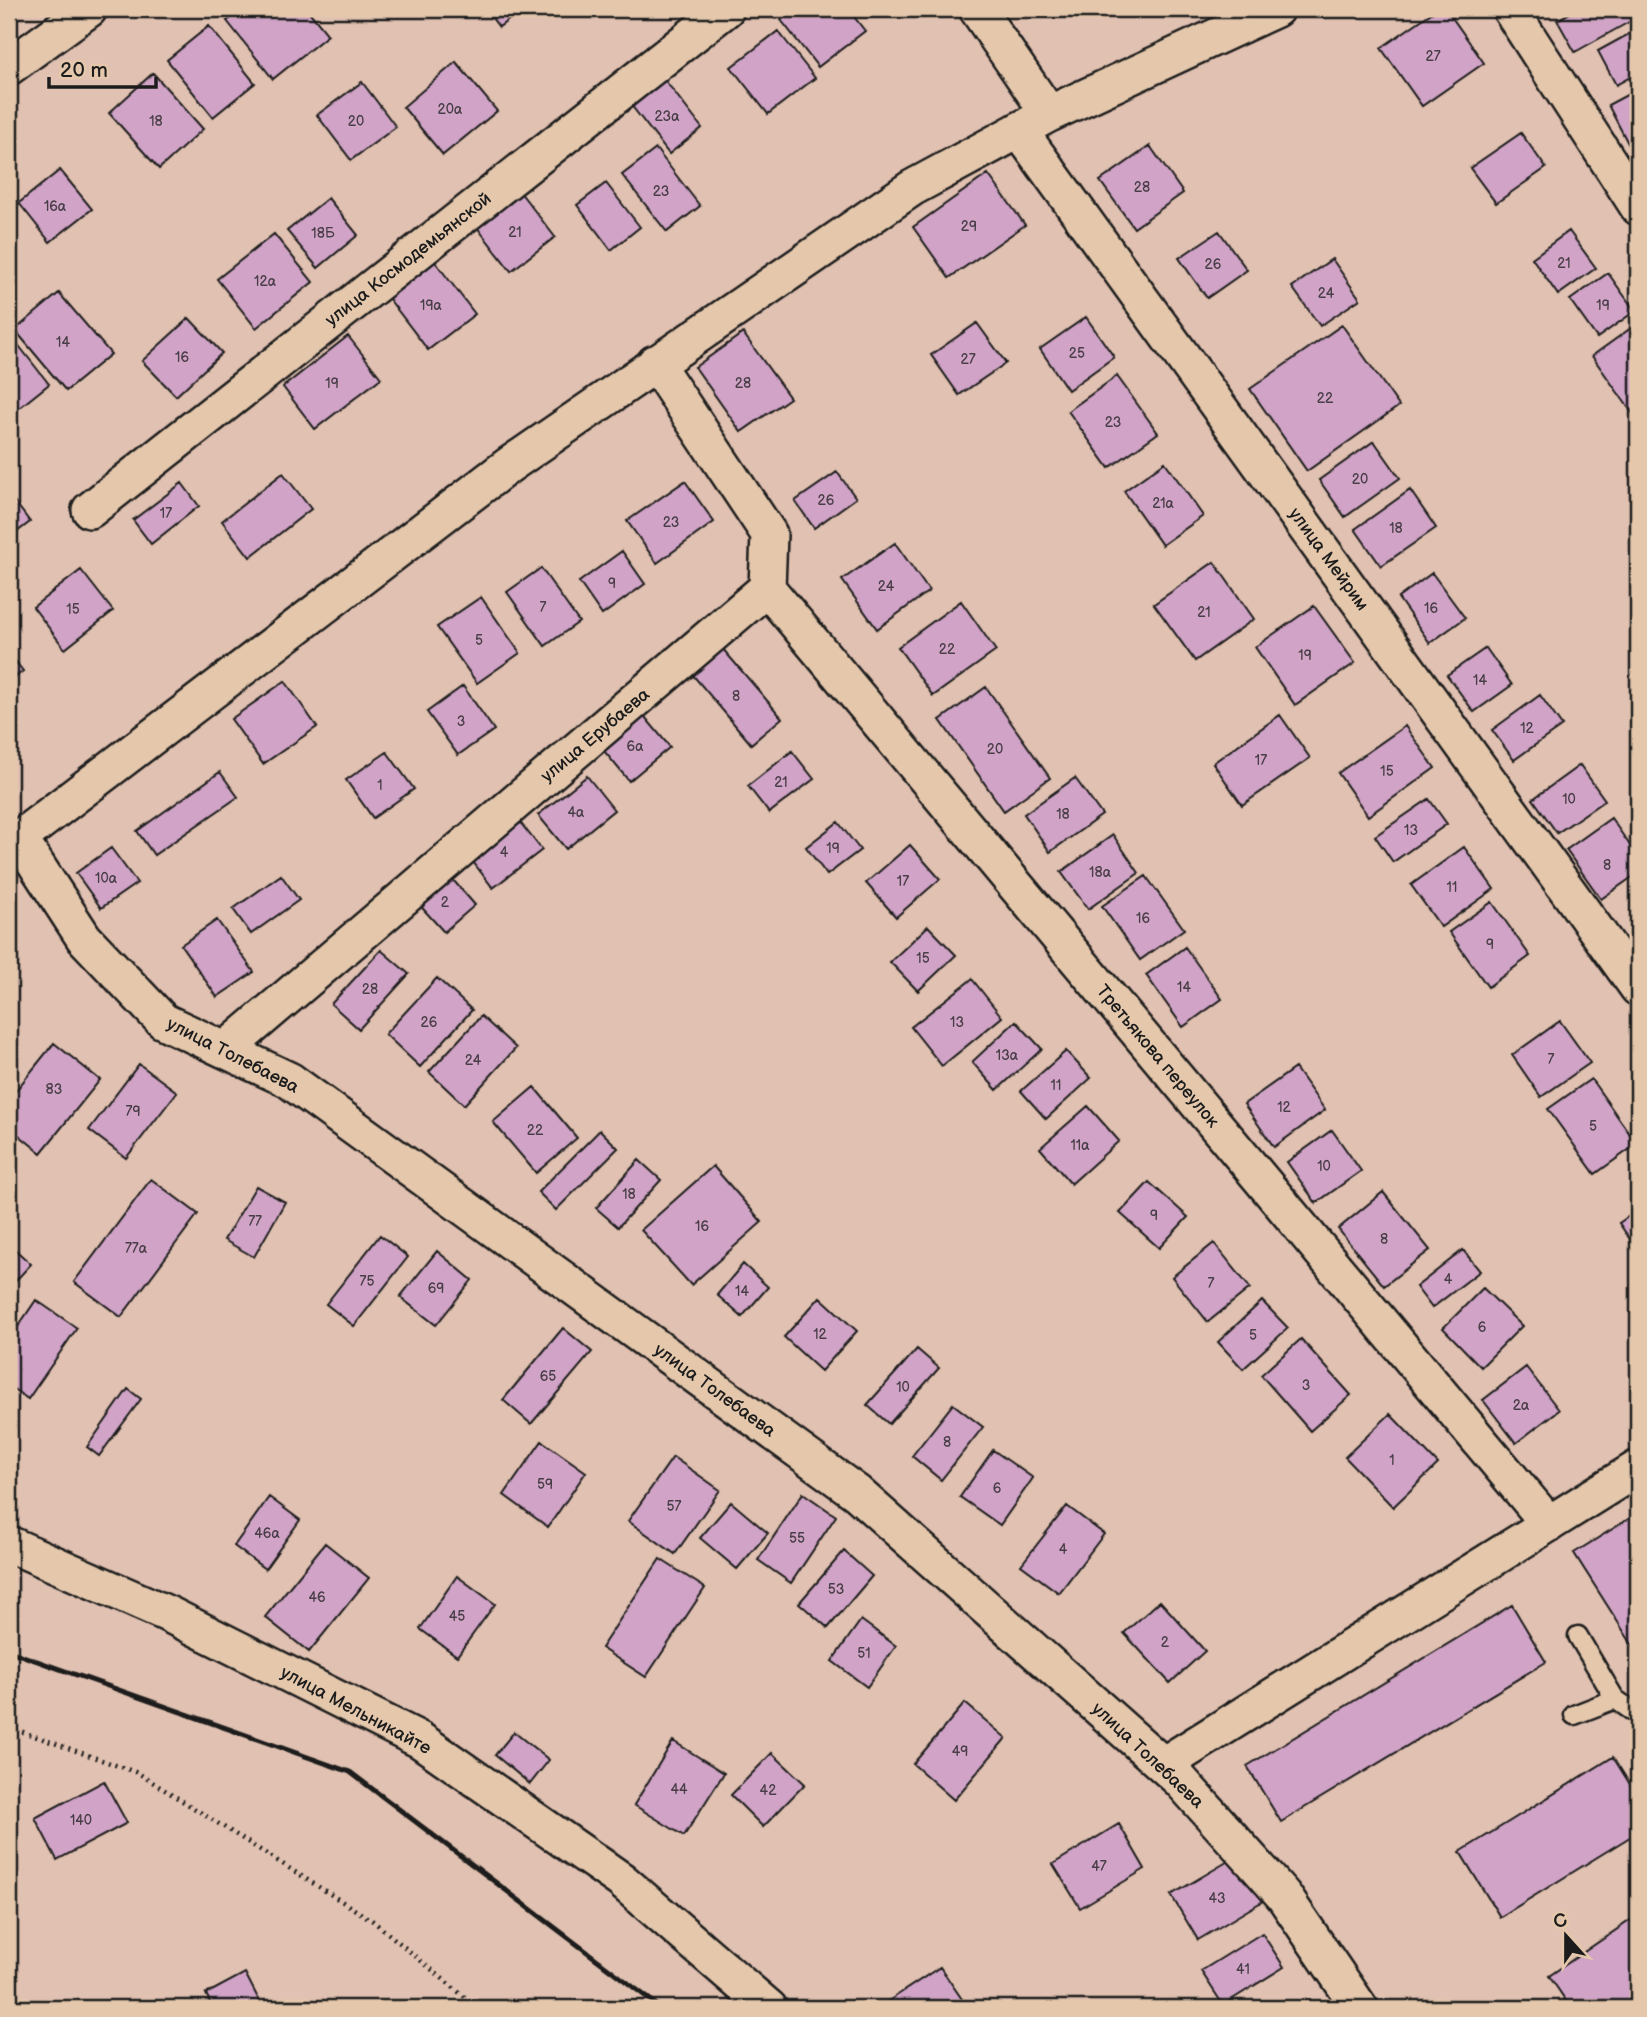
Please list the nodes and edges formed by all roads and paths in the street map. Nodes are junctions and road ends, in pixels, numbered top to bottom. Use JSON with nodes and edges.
{"nodes":[{"id":1,"x":89,"y":9,"type":"edge"},
{"id":2,"x":726,"y":9,"type":"edge"},
{"id":3,"x":977,"y":9,"type":"edge"},
{"id":4,"x":1276,"y":9,"type":"edge"},
{"id":5,"x":1510,"y":9,"type":"edge"},
{"id":6,"x":9,"y":68,"type":"edge"},
{"id":7,"x":1034,"y":122,"type":"junction"},
{"id":8,"x":1638,"y":207,"type":"edge"},
{"id":9,"x":655,"y":363,"type":"junction"},
{"id":10,"x":90,"y":510,"type":"dead end"},
{"id":11,"x":767,"y":589,"type":"junction"},
{"id":12,"x":14,"y":842,"type":"edge"},
{"id":13,"x":1638,"y":988,"type":"edge"},
{"id":14,"x":225,"y":1050,"type":"junction"},
{"id":15,"x":1638,"y":1468,"type":"edge"},
{"id":16,"x":1549,"y":1524,"type":"junction"},
{"id":17,"x":9,"y":1544,"type":"edge"},
{"id":18,"x":1578,"y":1636,"type":"dead end"},
{"id":19,"x":1615,"y":1699,"type":"junction"},
{"id":20,"x":1574,"y":1715,"type":"dead end"},
{"id":21,"x":1638,"y":1715,"type":"edge"},
{"id":22,"x":9,"y":1727,"type":"edge"},
{"id":23,"x":1163,"y":1765,"type":"junction"},
{"id":24,"x":478,"y":2008,"type":"edge"},
{"id":25,"x":769,"y":2008,"type":"edge"},
{"id":26,"x":1360,"y":2008,"type":"edge"}],
"edges":[{"from":1,"to":6,"type":"street"},
{"from":2,"to":10,"type":"street","name":"улица Космодемьянской"},
{"from":3,"to":7,"type":"street","name":"улица Мейрим"},
{"from":4,"to":7,"type":"street"},
{"from":5,"to":8,"type":"street"},
{"from":7,"to":9,"type":"street"},
{"from":7,"to":13,"type":"street","name":"улица Мейрим"},
{"from":9,"to":11,"type":"street"},
{"from":9,"to":12,"type":"street"},
{"from":11,"to":14,"type":"street","name":"улица Ерубаева"},
{"from":11,"to":16,"type":"street","name":"Третьякова переулок"},
{"from":12,"to":14,"type":"street","name":"улица Толебаева"},
{"from":14,"to":23,"type":"street","name":"улица Толебаева"},
{"from":15,"to":16,"type":"street"},
{"from":16,"to":23,"type":"street"},
{"from":17,"to":25,"type":"street","name":"улица Мельникайте"},
{"from":18,"to":19,"type":"lane"},
{"from":19,"to":20,"type":"lane"},
{"from":19,"to":21,"type":"lane"},
{"from":22,"to":24,"type":"path"},
{"from":23,"to":26,"type":"street","name":"улица Толебаева"}]}
